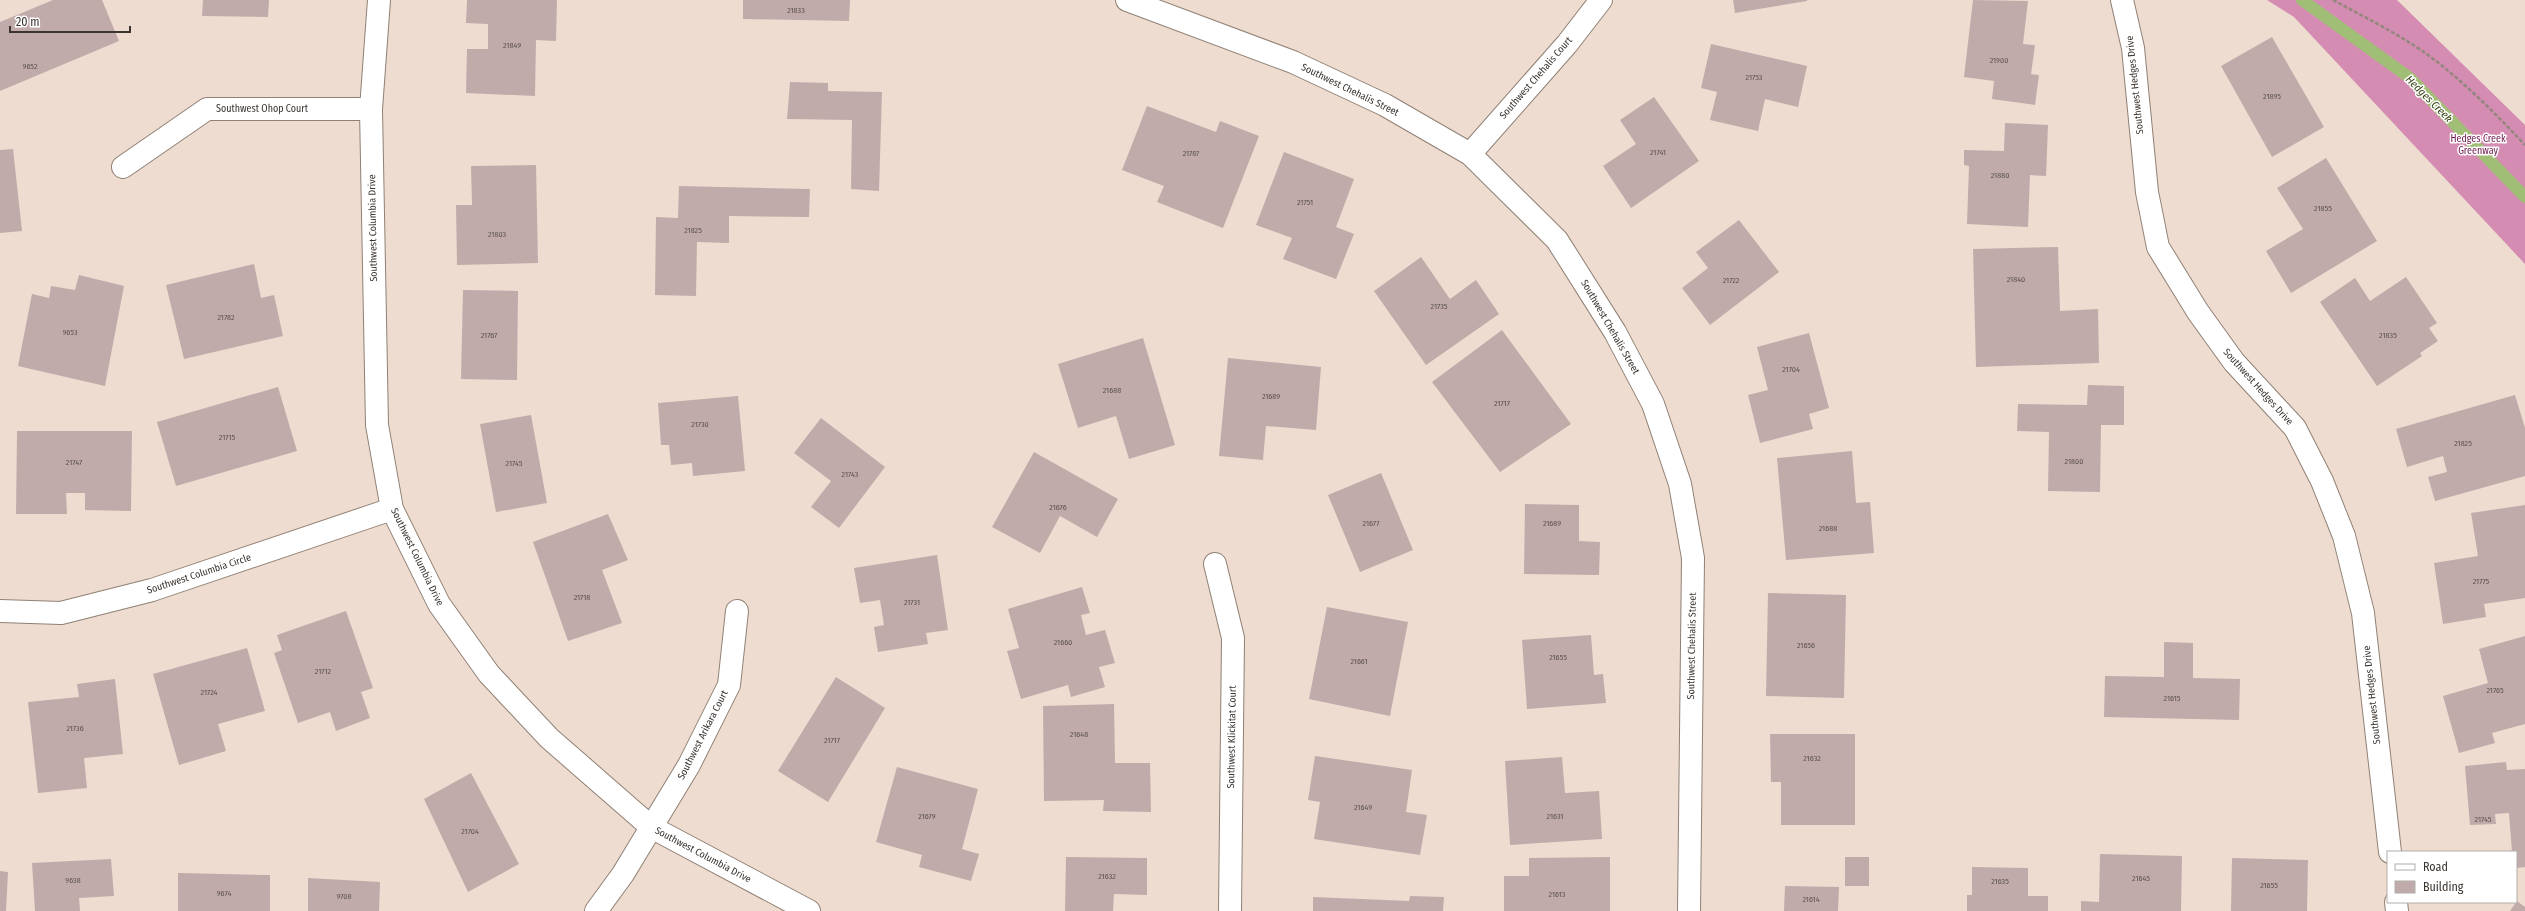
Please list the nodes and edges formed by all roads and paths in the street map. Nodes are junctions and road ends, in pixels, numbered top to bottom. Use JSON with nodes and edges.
{"nodes":[{"id":1,"x":379,"y":0,"type":"edge"},
{"id":2,"x":1127,"y":0,"type":"edge"},
{"id":3,"x":1601,"y":0,"type":"edge"},
{"id":4,"x":2122,"y":0,"type":"edge"},
{"id":5,"x":2333,"y":0,"type":"edge"},
{"id":6,"x":371,"y":109,"type":"junction"},
{"id":7,"x":2525,"y":145,"type":"edge"},
{"id":8,"x":1470,"y":154,"type":"junction"},
{"id":9,"x":124,"y":167,"type":"dead end"},
{"id":10,"x":392,"y":508,"type":"junction"},
{"id":11,"x":1215,"y":564,"type":"dead end"},
{"id":12,"x":0,"y":611,"type":"edge"},
{"id":13,"x":737,"y":611,"type":"dead end"},
{"id":14,"x":651,"y":827,"type":"junction"},
{"id":15,"x":2390,"y":851,"type":"edge"},
{"id":16,"x":596,"y":911,"type":"edge"},
{"id":17,"x":809,"y":911,"type":"edge"},
{"id":18,"x":1230,"y":911,"type":"edge"},
{"id":19,"x":1689,"y":911,"type":"edge"}],
"edges":[{"from":1,"to":6,"type":"street","name":"Southwest Columbia Drive"},
{"from":2,"to":8,"type":"street","name":"Southwest Chehalis Street"},
{"from":3,"to":8,"type":"street","name":"Southwest Chehalis Court"},
{"from":4,"to":15,"type":"street","name":"Southwest Hedges Drive"},
{"from":5,"to":7,"type":"path"},
{"from":6,"to":9,"type":"street","name":"Southwest Ohop Court"},
{"from":6,"to":10,"type":"street","name":"Southwest Columbia Drive"},
{"from":8,"to":19,"type":"street","name":"Southwest Chehalis Street"},
{"from":10,"to":12,"type":"street","name":"Southwest Columbia Circle"},
{"from":10,"to":14,"type":"street","name":"Southwest Columbia Drive"},
{"from":11,"to":18,"type":"street","name":"Southwest Klickitat Court"},
{"from":13,"to":14,"type":"street","name":"Southwest Arikara Court"},
{"from":14,"to":16,"type":"street","name":"Southwest Arikara Court"},
{"from":14,"to":17,"type":"street","name":"Southwest Columbia Drive"}]}
